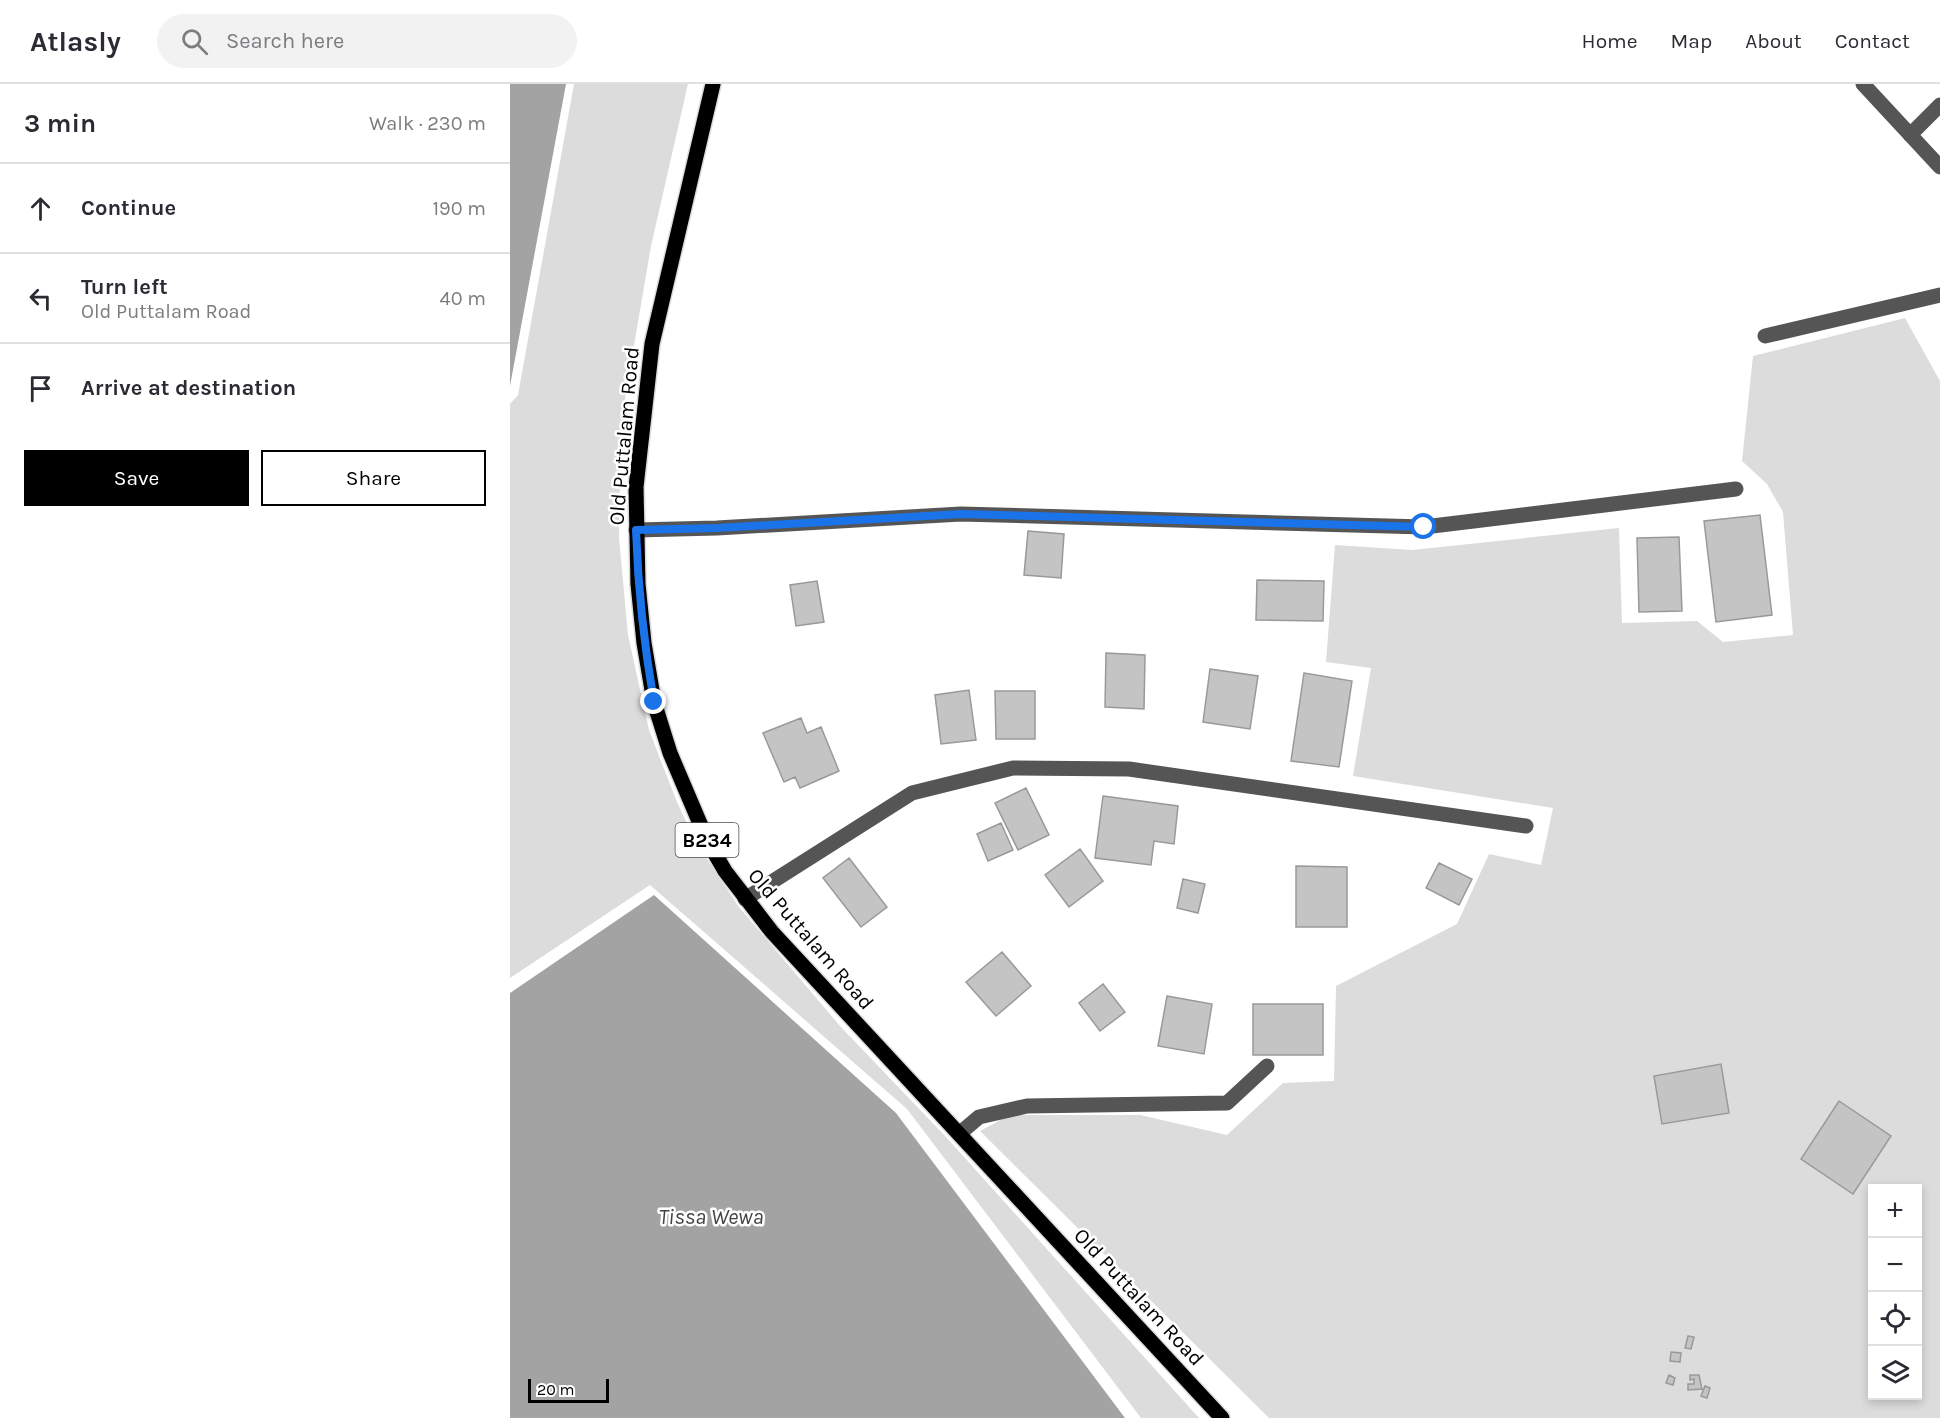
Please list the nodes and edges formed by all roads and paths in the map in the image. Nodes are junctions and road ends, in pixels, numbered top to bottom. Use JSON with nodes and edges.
{"nodes":[{"id":1,"x":713,"y":84,"type":"edge"},
{"id":2,"x":1863,"y":84,"type":"edge"},
{"id":3,"x":1940,"y":105,"type":"edge"},
{"id":4,"x":1910,"y":135,"type":"junction"},
{"id":5,"x":1940,"y":167,"type":"edge"},
{"id":6,"x":1940,"y":295,"type":"edge"},
{"id":7,"x":1765,"y":336,"type":"dead end"},
{"id":8,"x":1736,"y":489,"type":"dead end"},
{"id":9,"x":636,"y":530,"type":"junction"},
{"id":10,"x":1526,"y":826,"type":"dead end"},
{"id":11,"x":745,"y":899,"type":"junction"},
{"id":12,"x":1267,"y":1066,"type":"dead end"},
{"id":13,"x":959,"y":1134,"type":"junction"},
{"id":14,"x":1222,"y":1418,"type":"edge"}],
"edges":[{"from":1,"to":9,"type":"main road","name":"Old Puttalam Road","number":"B234"},
{"from":2,"to":4,"type":"street"},
{"from":3,"to":4,"type":"street"},
{"from":4,"to":5,"type":"street"},
{"from":6,"to":7,"type":"street"},
{"from":8,"to":9,"type":"street"},
{"from":9,"to":11,"type":"main road","name":"Old Puttalam Road","number":"B234"},
{"from":10,"to":11,"type":"street"},
{"from":11,"to":13,"type":"main road","name":"Old Puttalam Road","number":"B234"},
{"from":12,"to":13,"type":"street"},
{"from":13,"to":14,"type":"main road","name":"Old Puttalam Road","number":"B234"}]}
